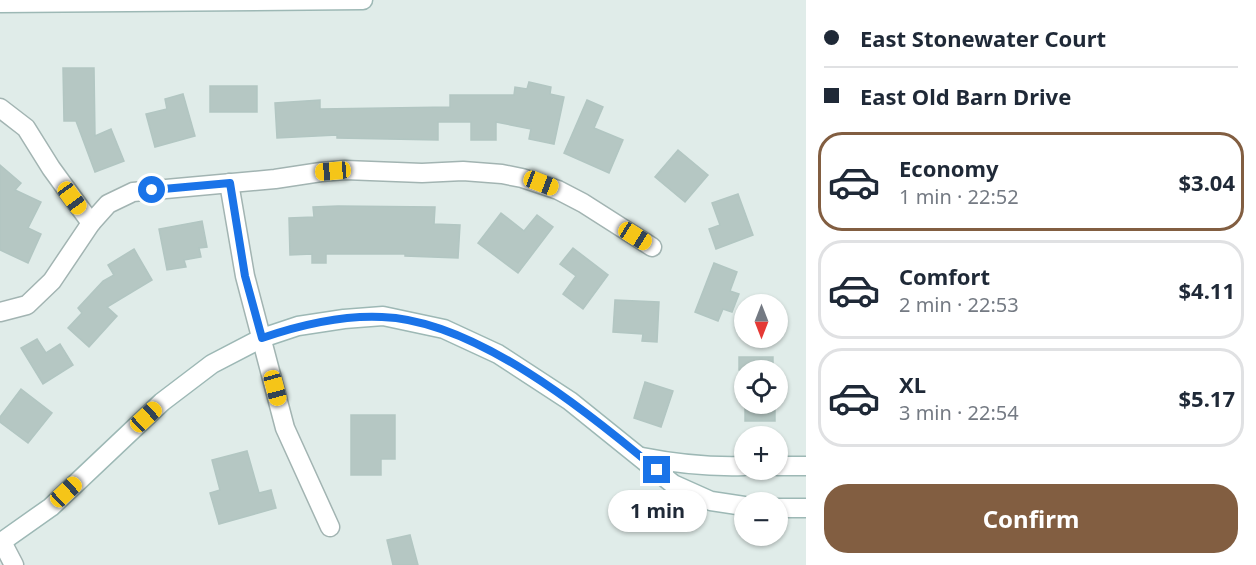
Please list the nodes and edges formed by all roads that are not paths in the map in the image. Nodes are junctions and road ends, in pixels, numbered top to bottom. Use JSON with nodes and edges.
{"nodes":[{"id":1,"x":270,"y":0,"type":"edge"},
{"id":2,"x":363,"y":0,"type":"edge"},
{"id":3,"x":0,"y":3,"type":"edge"},
{"id":4,"x":0,"y":108,"type":"edge"},
{"id":5,"x":230,"y":183,"type":"junction"},
{"id":6,"x":91,"y":223,"type":"junction"},
{"id":7,"x":652,"y":247,"type":"dead end"},
{"id":8,"x":0,"y":312,"type":"edge"},
{"id":9,"x":262,"y":338,"type":"junction"},
{"id":10,"x":640,"y":456,"type":"junction"},
{"id":11,"x":734,"y":466,"type":"edge"},
{"id":12,"x":788,"y":466,"type":"edge"},
{"id":13,"x":806,"y":466,"type":"edge"},
{"id":14,"x":734,"y":504,"type":"edge"},
{"id":15,"x":788,"y":508,"type":"edge"},
{"id":16,"x":806,"y":508,"type":"edge"},
{"id":17,"x":330,"y":527,"type":"dead end"},
{"id":18,"x":1,"y":542,"type":"edge"},
{"id":19,"x":14,"y":565,"type":"edge"}],
"edges":[{"from":1,"to":2,"type":"street"},
{"from":1,"to":3,"type":"street"},
{"from":4,"to":6,"type":"street"},
{"from":5,"to":6,"type":"street"},
{"from":5,"to":7,"type":"street"},
{"from":5,"to":9,"type":"street"},
{"from":6,"to":8,"type":"street"},
{"from":9,"to":10,"type":"street"},
{"from":9,"to":17,"type":"street"},
{"from":9,"to":18,"type":"street"},
{"from":10,"to":11,"type":"street"},
{"from":10,"to":14,"type":"street"},
{"from":12,"to":13,"type":"street"},
{"from":15,"to":16,"type":"street"},
{"from":18,"to":19,"type":"street"}]}
